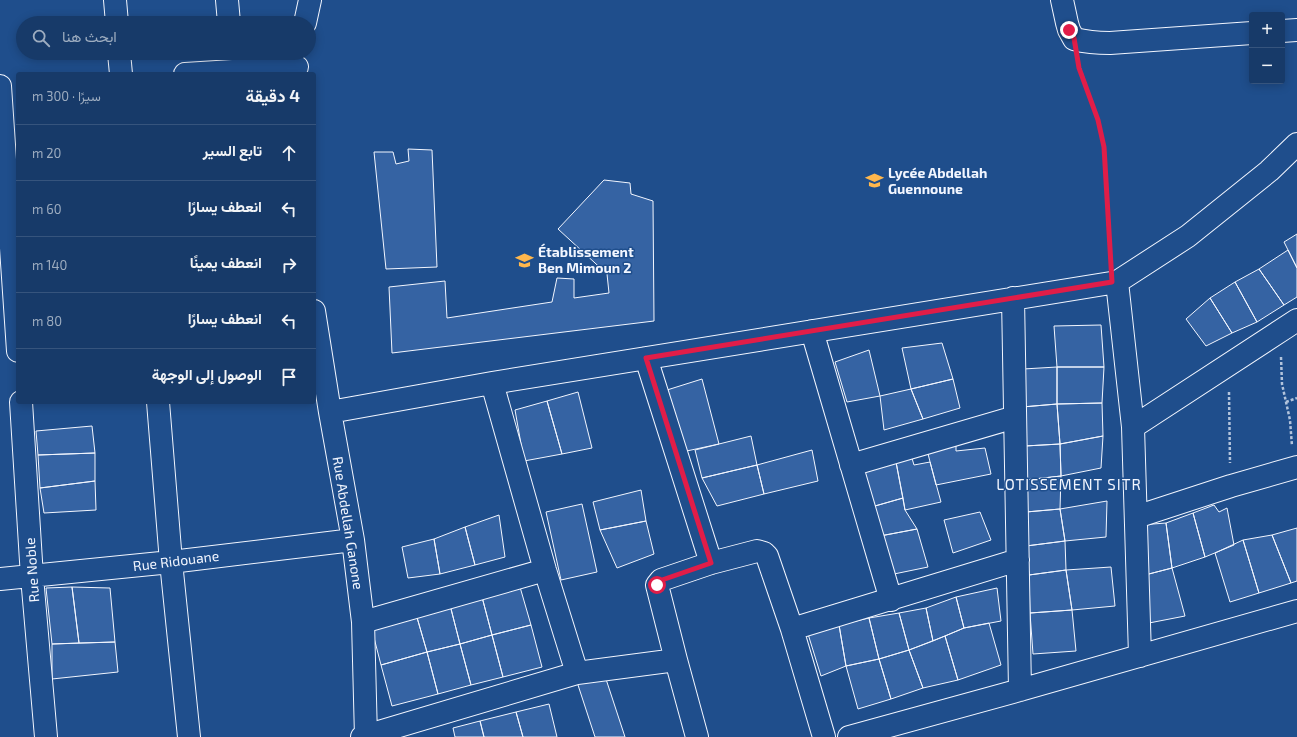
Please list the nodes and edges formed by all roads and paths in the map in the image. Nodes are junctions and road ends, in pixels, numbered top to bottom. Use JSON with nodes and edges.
{"nodes":[{"id":1,"x":115,"y":0,"type":"edge"},
{"id":2,"x":227,"y":0,"type":"edge"},
{"id":3,"x":310,"y":0,"type":"edge"},
{"id":4,"x":1062,"y":0,"type":"edge"},
{"id":5,"x":116,"y":16,"type":"edge"},
{"id":6,"x":228,"y":16,"type":"edge"},
{"id":7,"x":307,"y":16,"type":"edge"},
{"id":8,"x":1297,"y":30,"type":"edge"},
{"id":9,"x":1285,"y":31,"type":"edge"},
{"id":10,"x":1249,"y":33,"type":"edge"},
{"id":11,"x":1074,"y":38,"type":"junction"},
{"id":12,"x":120,"y":60,"type":"edge"},
{"id":13,"x":232,"y":62,"type":"edge"},
{"id":14,"x":298,"y":65,"type":"edge"},
{"id":15,"x":121,"y":72,"type":"edge"},
{"id":16,"x":193,"y":72,"type":"edge"},
{"id":17,"x":0,"y":86,"type":"edge"},
{"id":18,"x":1297,"y":144,"type":"edge"},
{"id":19,"x":9,"y":194,"type":"edge"},
{"id":20,"x":1114,"y":282,"type":"junction"},
{"id":21,"x":1013,"y":298,"type":"junction"},
{"id":22,"x":16,"y":317,"type":"edge"},
{"id":23,"x":316,"y":324,"type":"edge"},
{"id":24,"x":1289,"y":325,"type":"edge"},
{"id":25,"x":812,"y":331,"type":"junction"},
{"id":26,"x":646,"y":358,"type":"junction"},
{"id":27,"x":1228,"y":365,"type":"junction"},
{"id":28,"x":492,"y":383,"type":"junction"},
{"id":29,"x":1297,"y":398,"type":"edge"},
{"id":30,"x":1286,"y":402,"type":"junction"},
{"id":31,"x":21,"y":404,"type":"edge"},
{"id":32,"x":158,"y":404,"type":"edge"},
{"id":33,"x":330,"y":412,"type":"junction"},
{"id":34,"x":1015,"y":417,"type":"junction"},
{"id":35,"x":1133,"y":427,"type":"junction"},
{"id":36,"x":851,"y":465,"type":"junction"},
{"id":37,"x":1295,"y":467,"type":"edge"},
{"id":38,"x":1231,"y":486,"type":"junction"},
{"id":39,"x":1136,"y":517,"type":"junction"},
{"id":40,"x":352,"y":540,"type":"junction"},
{"id":41,"x":1018,"y":560,"type":"junction"},
{"id":42,"x":171,"y":562,"type":"junction"},
{"id":43,"x":711,"y":563,"type":"junction"},
{"id":44,"x":545,"y":570,"type":"junction"},
{"id":45,"x":32,"y":577,"type":"junction"},
{"id":46,"x":0,"y":579,"type":"edge"},
{"id":47,"x":891,"y":600,"type":"junction"},
{"id":48,"x":1297,"y":611,"type":"edge"},
{"id":49,"x":363,"y":622,"type":"junction"},
{"id":50,"x":792,"y":629,"type":"junction"},
{"id":51,"x":1140,"y":656,"type":"junction"},
{"id":52,"x":676,"y":660,"type":"junction"},
{"id":53,"x":577,"y":673,"type":"junction"},
{"id":54,"x":1020,"y":690,"type":"junction"},
{"id":55,"x":46,"y":737,"type":"edge"},
{"id":56,"x":189,"y":737,"type":"edge"},
{"id":57,"x":365,"y":737,"type":"edge"},
{"id":58,"x":697,"y":737,"type":"edge"},
{"id":59,"x":824,"y":737,"type":"edge"},
{"id":60,"x":849,"y":737,"type":"edge"}],
"edges":[{"from":1,"to":5,"type":"street"},
{"from":2,"to":6,"type":"street"},
{"from":3,"to":7,"type":"street"},
{"from":4,"to":11,"type":"street"},
{"from":8,"to":9,"type":"street"},
{"from":10,"to":11,"type":"street"},
{"from":11,"to":20,"type":"path"},
{"from":12,"to":15,"type":"street"},
{"from":13,"to":14,"type":"street"},
{"from":13,"to":16,"type":"street"},
{"from":17,"to":19,"type":"street"},
{"from":18,"to":20,"type":"street"},
{"from":19,"to":22,"type":"street"},
{"from":20,"to":21,"type":"street"},
{"from":20,"to":35,"type":"street"},
{"from":21,"to":25,"type":"street"},
{"from":21,"to":34,"type":"street"},
{"from":23,"to":33,"type":"street","name":"Rue Abdellah Ganone"},
{"from":24,"to":27,"type":"street"},
{"from":24,"to":30,"type":"path"},
{"from":25,"to":26,"type":"street"},
{"from":25,"to":36,"type":"street"},
{"from":26,"to":28,"type":"street"},
{"from":26,"to":43,"type":"street"},
{"from":27,"to":35,"type":"street"},
{"from":27,"to":38,"type":"path"},
{"from":28,"to":33,"type":"street"},
{"from":28,"to":44,"type":"street"},
{"from":29,"to":30,"type":"path"},
{"from":30,"to":37,"type":"path"},
{"from":31,"to":45,"type":"street","name":"Rue Noble"},
{"from":32,"to":42,"type":"street"},
{"from":33,"to":40,"type":"street","name":"Rue Abdellah Ganone"},
{"from":34,"to":36,"type":"street"},
{"from":34,"to":41,"type":"street"},
{"from":35,"to":39,"type":"street"},
{"from":36,"to":47,"type":"street"},
{"from":37,"to":38,"type":"street"},
{"from":38,"to":39,"type":"street"},
{"from":39,"to":51,"type":"street"},
{"from":40,"to":42,"type":"street","name":"Rue Ridouane"},
{"from":40,"to":49,"type":"street","name":"Rue Abdellah Ganone"},
{"from":41,"to":47,"type":"street"},
{"from":41,"to":54,"type":"street"},
{"from":42,"to":45,"type":"street","name":"Rue Ridouane"},
{"from":42,"to":56,"type":"street"},
{"from":43,"to":50,"type":"street"},
{"from":43,"to":52,"type":"street"},
{"from":44,"to":49,"type":"street"},
{"from":44,"to":53,"type":"street"},
{"from":45,"to":46,"type":"street","name":"Rue Ridouane"},
{"from":45,"to":55,"type":"street","name":"Rue Noble"},
{"from":47,"to":50,"type":"street"},
{"from":48,"to":51,"type":"street"},
{"from":49,"to":57,"type":"street","name":"Rue Abdellah Ganone"},
{"from":50,"to":59,"type":"street"},
{"from":51,"to":54,"type":"street"},
{"from":52,"to":53,"type":"street"},
{"from":52,"to":58,"type":"street"},
{"from":53,"to":57,"type":"street"},
{"from":54,"to":60,"type":"street"}]}
